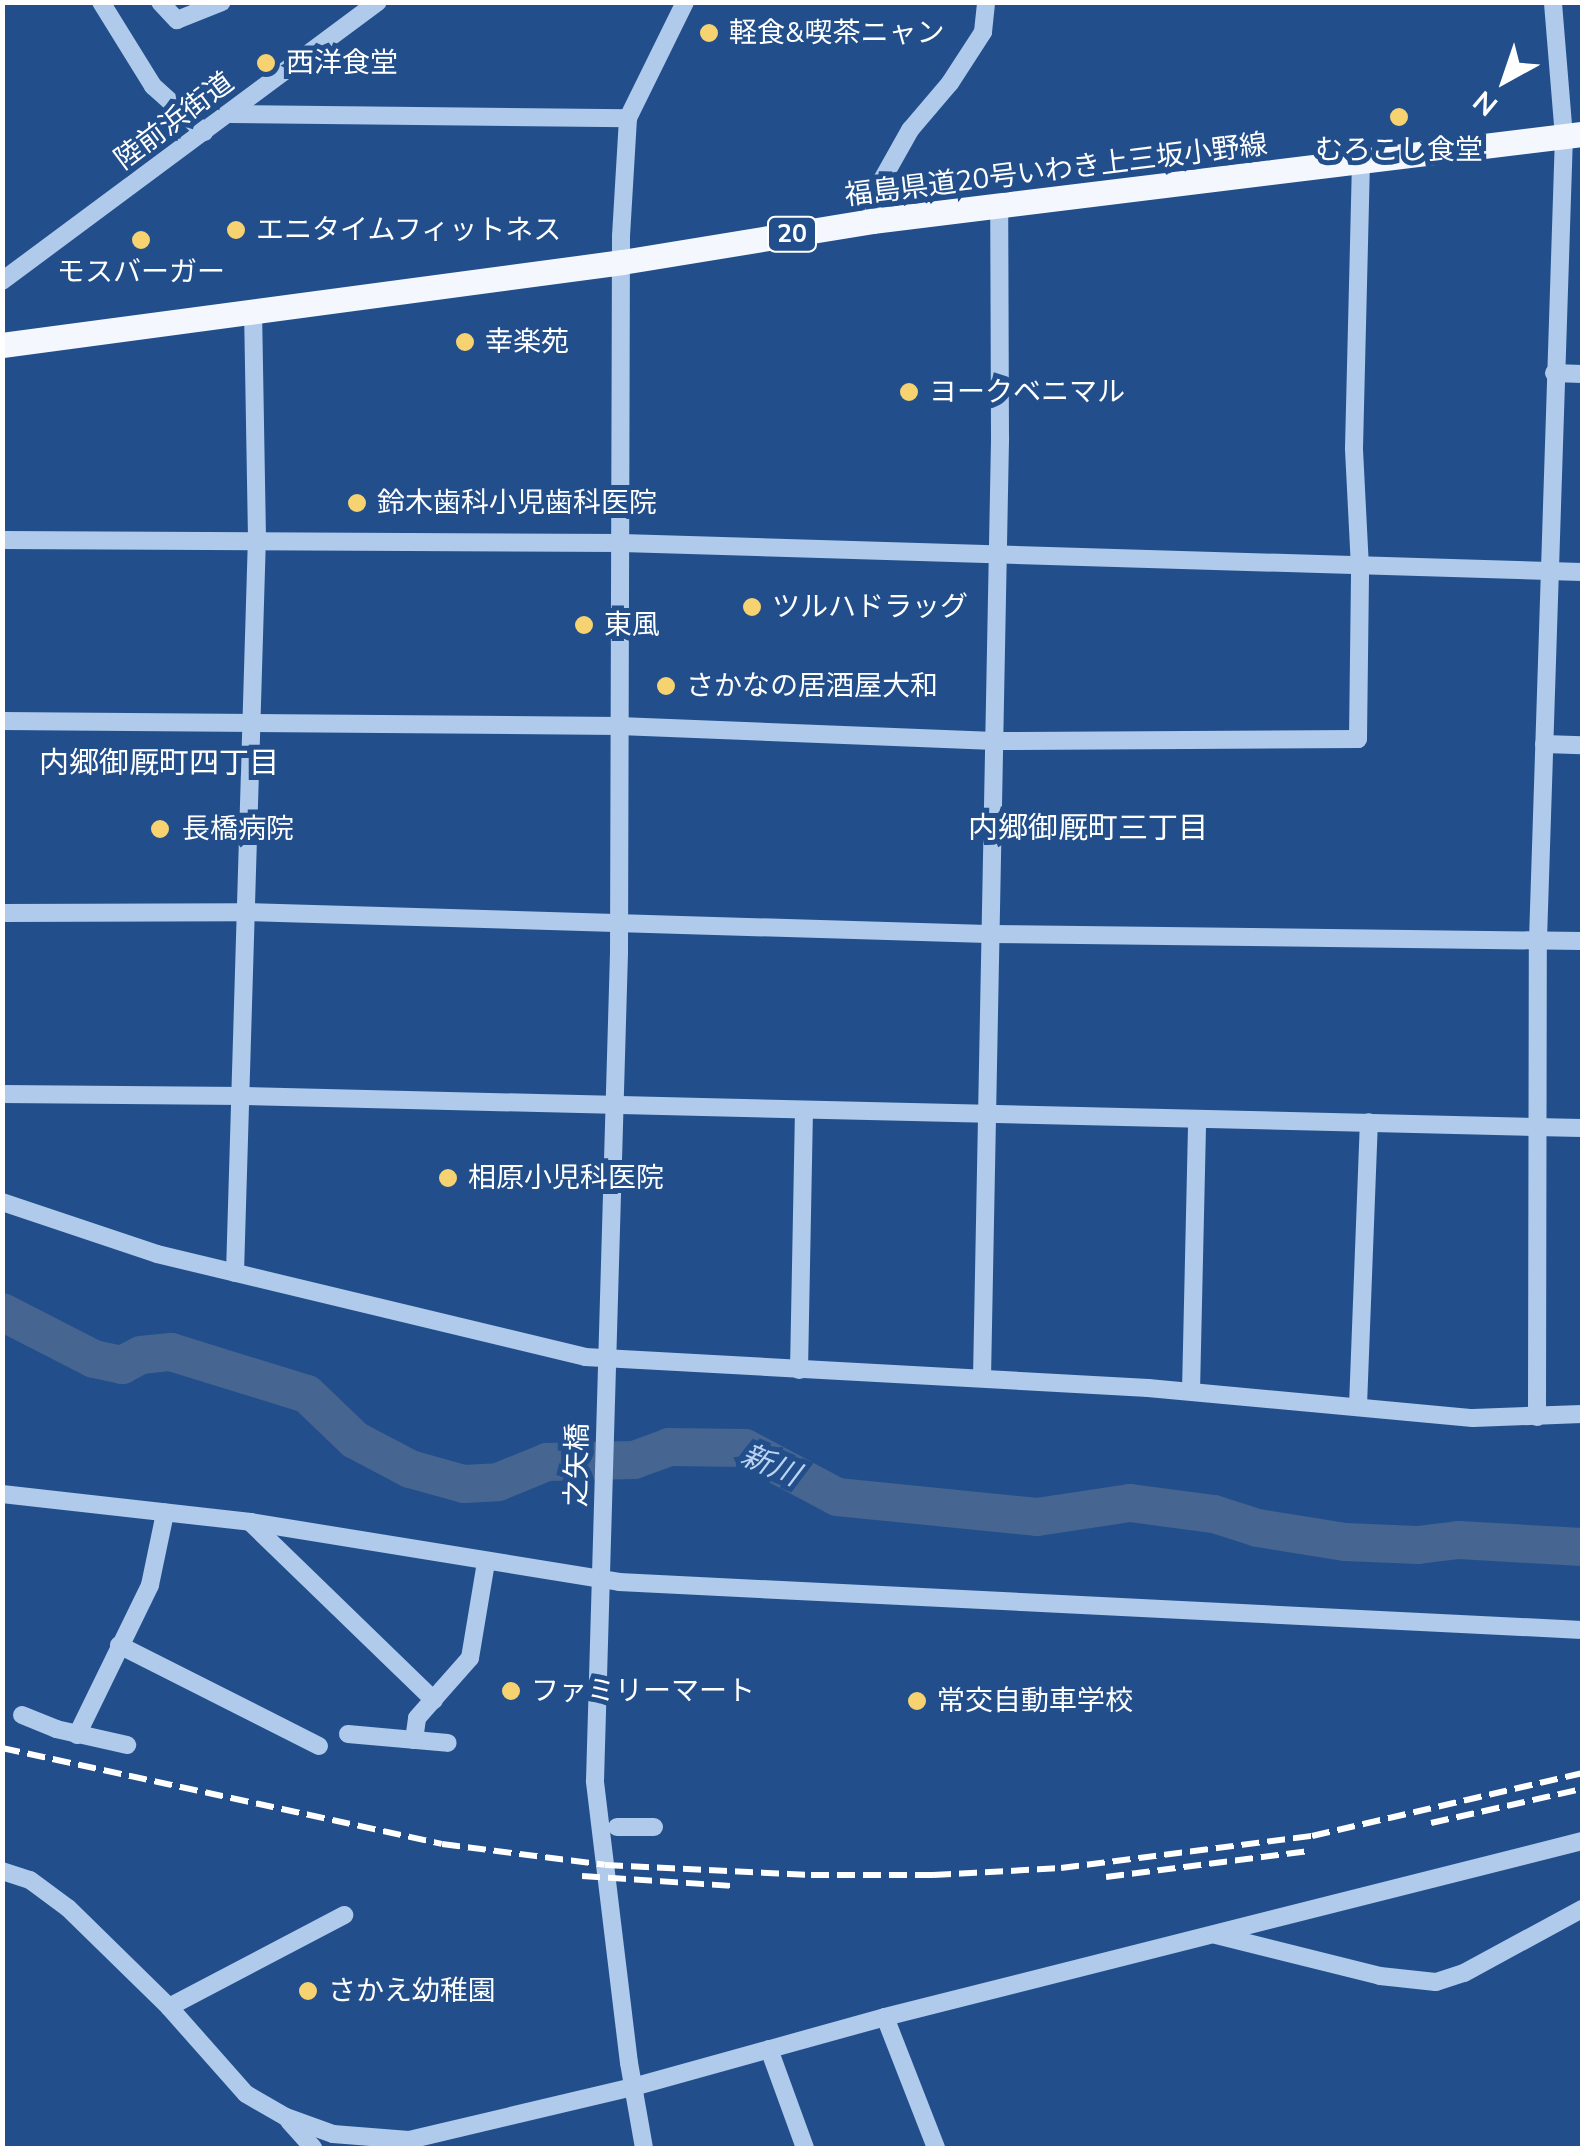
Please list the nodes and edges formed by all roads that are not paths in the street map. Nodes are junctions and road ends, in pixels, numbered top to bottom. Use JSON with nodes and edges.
{"nodes":[{"id":1,"x":100,"y":2,"type":"edge"},
{"id":2,"x":160,"y":2,"type":"edge"},
{"id":3,"x":222,"y":2,"type":"edge"},
{"id":4,"x":685,"y":2,"type":"edge"},
{"id":5,"x":986,"y":2,"type":"edge"},
{"id":6,"x":1552,"y":2,"type":"edge"},
{"id":7,"x":367,"y":5,"type":"edge"},
{"id":8,"x":231,"y":114,"type":"junction"},
{"id":9,"x":628,"y":118,"type":"junction"},
{"id":10,"x":204,"y":132,"type":"junction"},
{"id":11,"x":1573,"y":136,"type":"edge"},
{"id":12,"x":1362,"y":163,"type":"junction"},
{"id":13,"x":999,"y":204,"type":"junction"},
{"id":14,"x":872,"y":221,"type":"junction"},
{"id":15,"x":622,"y":262,"type":"junction"},
{"id":16,"x":2,"y":282,"type":"edge"},
{"id":17,"x":253,"y":311,"type":"junction"},
{"id":18,"x":2,"y":345,"type":"edge"},
{"id":19,"x":1554,"y":373,"type":"junction"},
{"id":20,"x":1582,"y":374,"type":"edge"},
{"id":21,"x":256,"y":538,"type":"junction"},
{"id":22,"x":2,"y":540,"type":"edge"},
{"id":23,"x":622,"y":543,"type":"junction"},
{"id":24,"x":998,"y":558,"type":"junction"},
{"id":25,"x":1360,"y":568,"type":"junction"},
{"id":26,"x":1549,"y":571,"type":"junction"},
{"id":27,"x":1582,"y":572,"type":"edge"},
{"id":28,"x":2,"y":721,"type":"edge"},
{"id":29,"x":251,"y":721,"type":"junction"},
{"id":30,"x":619,"y":726,"type":"junction"},
{"id":31,"x":995,"y":742,"type":"junction"},
{"id":32,"x":1544,"y":744,"type":"junction"},
{"id":33,"x":1582,"y":745,"type":"edge"},
{"id":34,"x":245,"y":912,"type":"junction"},
{"id":35,"x":2,"y":913,"type":"edge"},
{"id":36,"x":618,"y":924,"type":"junction"},
{"id":37,"x":988,"y":934,"type":"junction"},
{"id":38,"x":1538,"y":940,"type":"junction"},
{"id":39,"x":1582,"y":941,"type":"edge"},
{"id":40,"x":2,"y":1094,"type":"edge"},
{"id":41,"x":243,"y":1096,"type":"junction"},
{"id":42,"x":612,"y":1106,"type":"junction"},
{"id":43,"x":804,"y":1112,"type":"junction"},
{"id":44,"x":988,"y":1116,"type":"junction"},
{"id":45,"x":1197,"y":1119,"type":"junction"},
{"id":46,"x":1369,"y":1122,"type":"junction"},
{"id":47,"x":1535,"y":1128,"type":"junction"},
{"id":48,"x":1582,"y":1128,"type":"edge"},
{"id":49,"x":2,"y":1202,"type":"edge"},
{"id":50,"x":235,"y":1273,"type":"junction"},
{"id":51,"x":606,"y":1364,"type":"junction"},
{"id":52,"x":800,"y":1370,"type":"junction"},
{"id":53,"x":982,"y":1378,"type":"junction"},
{"id":54,"x":1191,"y":1392,"type":"junction"},
{"id":55,"x":1358,"y":1406,"type":"junction"},
{"id":56,"x":1582,"y":1414,"type":"edge"},
{"id":57,"x":1536,"y":1417,"type":"junction"},
{"id":58,"x":2,"y":1494,"type":"edge"},
{"id":59,"x":165,"y":1513,"type":"junction"},
{"id":60,"x":250,"y":1522,"type":"junction"},
{"id":61,"x":486,"y":1562,"type":"junction"},
{"id":62,"x":601,"y":1570,"type":"junction"},
{"id":63,"x":1582,"y":1630,"type":"edge"},
{"id":64,"x":119,"y":1645,"type":"junction"},
{"id":65,"x":434,"y":1700,"type":"junction"},
{"id":66,"x":22,"y":1715,"type":"dead end"},
{"id":67,"x":77,"y":1734,"type":"junction"},
{"id":68,"x":348,"y":1734,"type":"dead end"},
{"id":69,"x":414,"y":1740,"type":"junction"},
{"id":70,"x":448,"y":1743,"type":"dead end"},
{"id":71,"x":127,"y":1745,"type":"dead end"},
{"id":72,"x":319,"y":1746,"type":"dead end"},
{"id":73,"x":616,"y":1827,"type":"dead end"},
{"id":74,"x":654,"y":1828,"type":"dead end"},
{"id":75,"x":1582,"y":1841,"type":"edge"},
{"id":76,"x":2,"y":1871,"type":"edge"},
{"id":77,"x":1582,"y":1909,"type":"edge"},
{"id":78,"x":344,"y":1915,"type":"dead end"},
{"id":79,"x":1216,"y":1935,"type":"junction"},
{"id":80,"x":169,"y":2007,"type":"junction"},
{"id":81,"x":884,"y":2017,"type":"junction"},
{"id":82,"x":769,"y":2049,"type":"junction"},
{"id":83,"x":633,"y":2088,"type":"junction"},
{"id":84,"x":286,"y":2117,"type":"junction"},
{"id":85,"x":314,"y":2148,"type":"edge"},
{"id":86,"x":644,"y":2148,"type":"edge"},
{"id":87,"x":805,"y":2148,"type":"edge"},
{"id":88,"x":936,"y":2148,"type":"edge"}],
"edges":[{"from":1,"to":10,"type":"street"},
{"from":2,"to":3,"type":"street"},
{"from":4,"to":9,"type":"street"},
{"from":5,"to":14,"type":"street"},
{"from":6,"to":11,"type":"street"},
{"from":7,"to":8,"type":"street","name":"陸前浜街道"},
{"from":8,"to":9,"type":"street"},
{"from":8,"to":10,"type":"street","name":"陸前浜街道"},
{"from":9,"to":15,"type":"street","name":"之矢橋"},
{"from":10,"to":16,"type":"street","name":"陸前浜街道"},
{"from":11,"to":12,"type":"main road","name":"福島県道20号いわき上三坂小野線","number":"20"},
{"from":11,"to":19,"type":"street"},
{"from":12,"to":13,"type":"main road","name":"福島県道20号いわき上三坂小野線","number":"20"},
{"from":12,"to":25,"type":"street"},
{"from":13,"to":14,"type":"main road","name":"福島県道20号いわき上三坂小野線","number":"20"},
{"from":13,"to":24,"type":"street"},
{"from":14,"to":15,"type":"main road","name":"福島県道20号いわき上三坂小野線","number":"20"},
{"from":15,"to":17,"type":"main road","name":"福島県道20号いわき上三坂小野線","number":"20"},
{"from":15,"to":23,"type":"street","name":"之矢橋"},
{"from":17,"to":18,"type":"main road","name":"福島県道20号いわき上三坂小野線","number":"20"},
{"from":17,"to":21,"type":"street"},
{"from":19,"to":20,"type":"street"},
{"from":19,"to":26,"type":"street"},
{"from":21,"to":22,"type":"street"},
{"from":21,"to":23,"type":"street"},
{"from":21,"to":29,"type":"street"},
{"from":23,"to":24,"type":"street"},
{"from":23,"to":30,"type":"street","name":"之矢橋"},
{"from":24,"to":25,"type":"street"},
{"from":24,"to":31,"type":"street"},
{"from":25,"to":26,"type":"street"},
{"from":25,"to":31,"type":"street"},
{"from":26,"to":27,"type":"street"},
{"from":26,"to":32,"type":"street"},
{"from":28,"to":29,"type":"street"},
{"from":29,"to":30,"type":"street"},
{"from":29,"to":34,"type":"street"},
{"from":30,"to":31,"type":"street"},
{"from":30,"to":36,"type":"street","name":"之矢橋"},
{"from":31,"to":37,"type":"street"},
{"from":32,"to":33,"type":"street"},
{"from":32,"to":38,"type":"street"},
{"from":34,"to":35,"type":"street"},
{"from":34,"to":36,"type":"street"},
{"from":34,"to":41,"type":"street"},
{"from":36,"to":37,"type":"street"},
{"from":36,"to":42,"type":"street","name":"之矢橋"},
{"from":37,"to":38,"type":"street"},
{"from":37,"to":44,"type":"street"},
{"from":38,"to":39,"type":"street"},
{"from":38,"to":47,"type":"street"},
{"from":40,"to":41,"type":"street"},
{"from":41,"to":42,"type":"street"},
{"from":41,"to":50,"type":"street"},
{"from":42,"to":43,"type":"street"},
{"from":42,"to":51,"type":"street","name":"之矢橋"},
{"from":43,"to":44,"type":"street"},
{"from":43,"to":52,"type":"street"},
{"from":44,"to":45,"type":"street"},
{"from":44,"to":53,"type":"street"},
{"from":45,"to":46,"type":"street"},
{"from":45,"to":54,"type":"street"},
{"from":46,"to":47,"type":"street"},
{"from":46,"to":55,"type":"street"},
{"from":47,"to":48,"type":"street"},
{"from":47,"to":57,"type":"street"},
{"from":49,"to":50,"type":"street"},
{"from":50,"to":51,"type":"street"},
{"from":51,"to":52,"type":"street"},
{"from":51,"to":62,"type":"street","name":"之矢橋"},
{"from":52,"to":53,"type":"street"},
{"from":53,"to":54,"type":"street"},
{"from":54,"to":55,"type":"street"},
{"from":55,"to":57,"type":"street"},
{"from":56,"to":57,"type":"street"},
{"from":58,"to":59,"type":"street"},
{"from":59,"to":60,"type":"street"},
{"from":59,"to":64,"type":"street"},
{"from":60,"to":61,"type":"street"},
{"from":60,"to":65,"type":"street"},
{"from":61,"to":62,"type":"street"},
{"from":61,"to":65,"type":"street"},
{"from":62,"to":63,"type":"street"},
{"from":62,"to":83,"type":"street","name":"之矢橋"},
{"from":64,"to":67,"type":"street"},
{"from":64,"to":72,"type":"street"},
{"from":65,"to":69,"type":"street"},
{"from":66,"to":67,"type":"street"},
{"from":67,"to":71,"type":"street"},
{"from":68,"to":69,"type":"street"},
{"from":69,"to":70,"type":"street"},
{"from":73,"to":74,"type":"street"},
{"from":75,"to":79,"type":"street"},
{"from":76,"to":80,"type":"street"},
{"from":77,"to":79,"type":"street"},
{"from":78,"to":80,"type":"street"},
{"from":79,"to":81,"type":"street"},
{"from":80,"to":84,"type":"street"},
{"from":81,"to":82,"type":"street"},
{"from":81,"to":88,"type":"street"},
{"from":82,"to":83,"type":"street"},
{"from":82,"to":87,"type":"street"},
{"from":83,"to":84,"type":"street"},
{"from":83,"to":86,"type":"street","name":"之矢橋"},
{"from":84,"to":85,"type":"street"}]}
